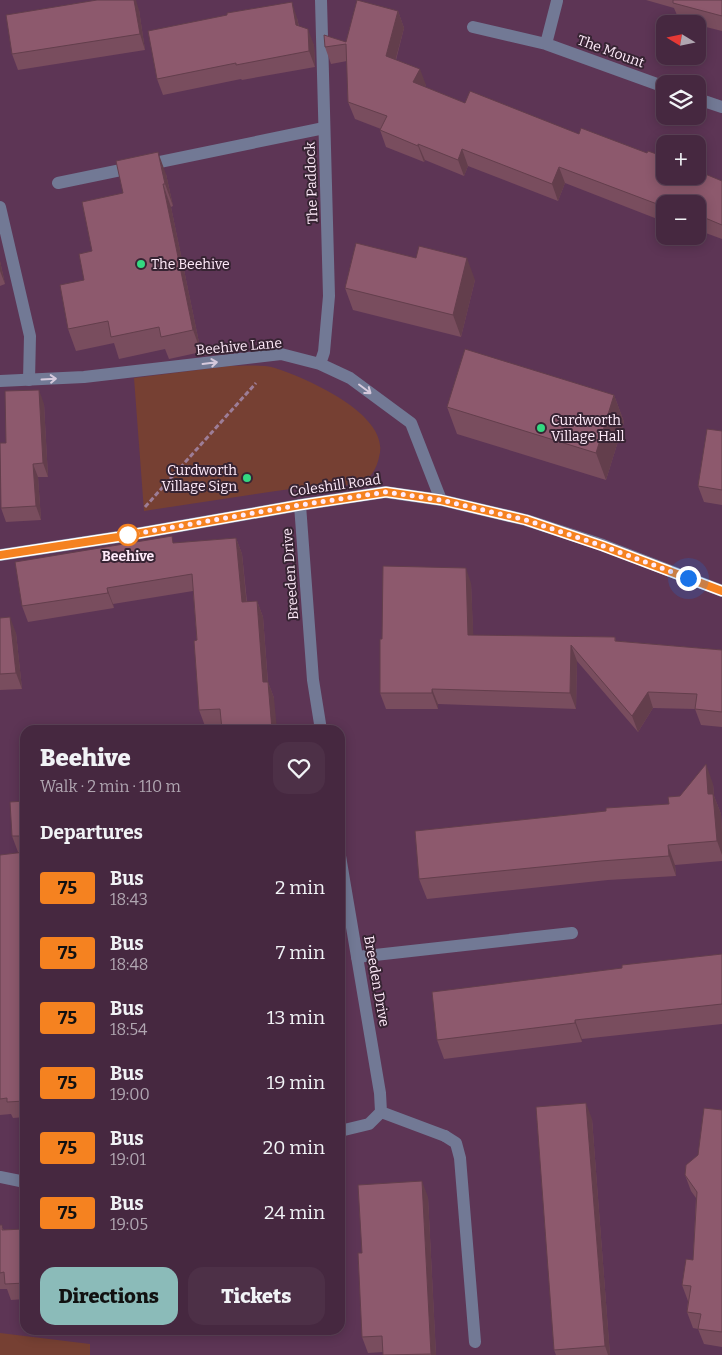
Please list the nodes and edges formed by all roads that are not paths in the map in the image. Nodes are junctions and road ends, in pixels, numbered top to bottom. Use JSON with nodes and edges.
{"nodes":[{"id":1,"x":321,"y":0,"type":"edge"},
{"id":2,"x":556,"y":1,"type":"edge"},
{"id":3,"x":473,"y":27,"type":"dead end"},
{"id":4,"x":546,"y":44,"type":"junction"},
{"id":5,"x":656,"y":84,"type":"edge"},
{"id":6,"x":706,"y":101,"type":"edge"},
{"id":7,"x":722,"y":107,"type":"edge"},
{"id":8,"x":324,"y":128,"type":"junction"},
{"id":9,"x":58,"y":183,"type":"dead end"},
{"id":10,"x":0,"y":207,"type":"edge"},
{"id":11,"x":320,"y":364,"type":"junction"},
{"id":12,"x":29,"y":380,"type":"junction"},
{"id":13,"x":0,"y":381,"type":"edge"},
{"id":14,"x":441,"y":500,"type":"junction"},
{"id":15,"x":300,"y":505,"type":"junction"},
{"id":16,"x":0,"y":555,"type":"edge"},
{"id":17,"x":722,"y":591,"type":"edge"},
{"id":18,"x":320,"y":725,"type":"edge"},
{"id":19,"x":345,"y":886,"type":"edge"},
{"id":20,"x":572,"y":933,"type":"dead end"},
{"id":21,"x":357,"y":957,"type":"junction"},
{"id":22,"x":381,"y":1112,"type":"junction"},
{"id":23,"x":345,"y":1130,"type":"edge"},
{"id":24,"x":0,"y":1177,"type":"edge"},
{"id":25,"x":20,"y":1181,"type":"edge"},
{"id":26,"x":475,"y":1342,"type":"dead end"}],
"edges":[{"from":1,"to":8,"type":"street","name":"The Paddock"},
{"from":2,"to":4,"type":"street"},
{"from":3,"to":4,"type":"street","name":"The Mount"},
{"from":4,"to":5,"type":"street","name":"The Mount"},
{"from":6,"to":7,"type":"street"},
{"from":8,"to":9,"type":"street"},
{"from":8,"to":11,"type":"street","name":"The Paddock"},
{"from":10,"to":12,"type":"street"},
{"from":12,"to":11,"type":"street","name":"Beehive Lane","one_way":true},
{"from":11,"to":14,"type":"street","name":"Beehive Lane","one_way":true},
{"from":12,"to":13,"type":"street","name":"Beehive Lane"},
{"from":14,"to":15,"type":"street","name":"Coleshill Road"},
{"from":14,"to":17,"type":"street","name":"Coleshill Road"},
{"from":15,"to":16,"type":"street","name":"Coleshill Road"},
{"from":15,"to":18,"type":"street","name":"Breeden Drive"},
{"from":19,"to":21,"type":"street","name":"Breeden Drive"},
{"from":20,"to":21,"type":"street"},
{"from":21,"to":22,"type":"street","name":"Breeden Drive"},
{"from":22,"to":23,"type":"street"},
{"from":22,"to":26,"type":"street"},
{"from":24,"to":25,"type":"street"}]}
